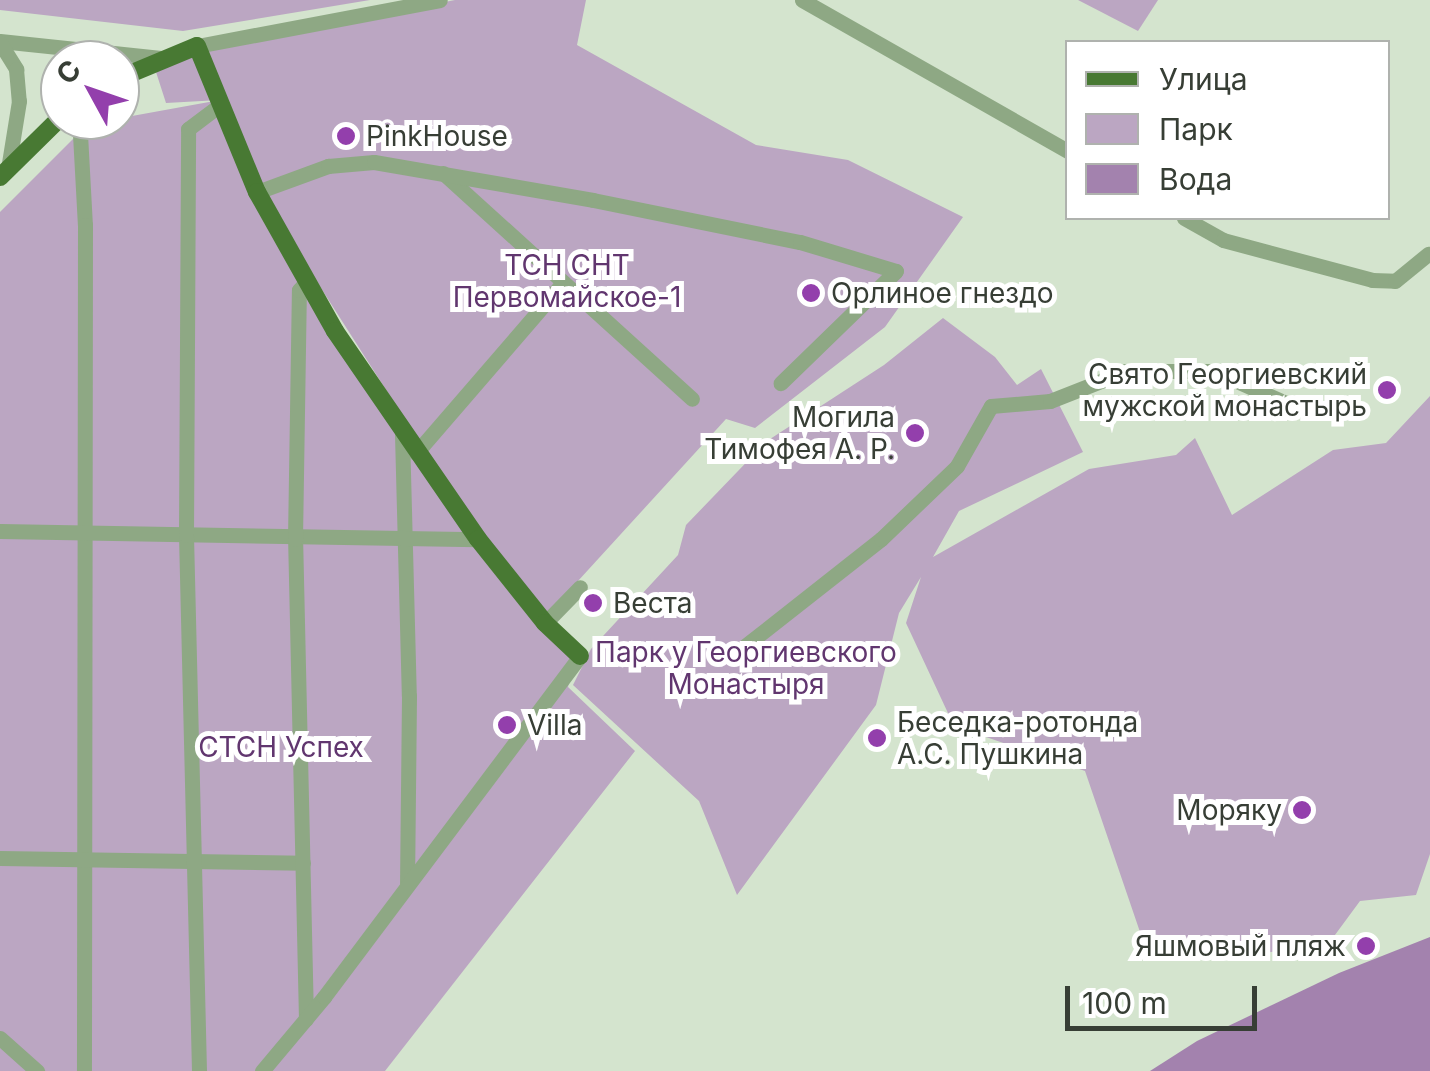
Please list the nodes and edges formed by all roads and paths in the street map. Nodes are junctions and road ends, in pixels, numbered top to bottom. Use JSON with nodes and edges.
{"nodes":[{"id":1,"x":331,"y":0,"type":"edge"},
{"id":2,"x":440,"y":0,"type":"edge"},
{"id":3,"x":802,"y":0,"type":"edge"},
{"id":4,"x":340,"y":17,"type":"junction"},
{"id":5,"x":0,"y":42,"type":"edge"},
{"id":6,"x":197,"y":46,"type":"junction"},
{"id":7,"x":163,"y":58,"type":"junction"},
{"id":8,"x":140,"y":69,"type":"edge"},
{"id":9,"x":218,"y":106,"type":"junction"},
{"id":10,"x":40,"y":138,"type":"edge"},
{"id":11,"x":80,"y":140,"type":"edge"},
{"id":12,"x":1065,"y":150,"type":"edge"},
{"id":13,"x":4,"y":173,"type":"edge"},
{"id":14,"x":443,"y":173,"type":"junction"},
{"id":15,"x":257,"y":192,"type":"junction"},
{"id":16,"x":1188,"y":220,"type":"edge"},
{"id":17,"x":1428,"y":254,"type":"edge"},
{"id":18,"x":307,"y":281,"type":"junction"},
{"id":19,"x":562,"y":284,"type":"junction"},
{"id":20,"x":782,"y":383,"type":"dead end"},
{"id":21,"x":692,"y":399,"type":"dead end"},
{"id":22,"x":1306,"y":412,"type":"dead end"},
{"id":23,"x":402,"y":434,"type":"junction"},
{"id":24,"x":416,"y":453,"type":"junction"},
{"id":25,"x":0,"y":531,"type":"edge"},
{"id":26,"x":85,"y":532,"type":"junction"},
{"id":27,"x":186,"y":535,"type":"junction"},
{"id":28,"x":295,"y":539,"type":"junction"},
{"id":29,"x":403,"y":540,"type":"junction"},
{"id":30,"x":478,"y":540,"type":"junction"},
{"id":31,"x":580,"y":587,"type":"dead end"},
{"id":32,"x":546,"y":623,"type":"junction"},
{"id":33,"x":745,"y":646,"type":"dead end"},
{"id":34,"x":580,"y":656,"type":"joint"},
{"id":35,"x":0,"y":858,"type":"edge"},
{"id":36,"x":84,"y":860,"type":"junction"},
{"id":37,"x":196,"y":862,"type":"junction"},
{"id":38,"x":303,"y":863,"type":"junction"},
{"id":39,"x":407,"y":884,"type":"junction"},
{"id":40,"x":306,"y":1018,"type":"junction"},
{"id":41,"x":0,"y":1038,"type":"edge"},
{"id":42,"x":37,"y":1071,"type":"edge"},
{"id":43,"x":84,"y":1071,"type":"edge"},
{"id":44,"x":199,"y":1071,"type":"edge"},
{"id":45,"x":262,"y":1071,"type":"edge"}],
"edges":[{"from":1,"to":4,"type":"street"},
{"from":2,"to":4,"type":"street"},
{"from":3,"to":12,"type":"street"},
{"from":4,"to":6,"type":"street"},
{"from":5,"to":7,"type":"street"},
{"from":5,"to":13,"type":"street"},
{"from":6,"to":7,"type":"main road"},
{"from":6,"to":9,"type":"main road"},
{"from":7,"to":8,"type":"main road"},
{"from":9,"to":15,"type":"main road"},
{"from":9,"to":27,"type":"street"},
{"from":10,"to":13,"type":"main road"},
{"from":11,"to":26,"type":"street"},
{"from":14,"to":15,"type":"street"},
{"from":14,"to":19,"type":"street"},
{"from":14,"to":20,"type":"street"},
{"from":15,"to":18,"type":"main road"},
{"from":16,"to":17,"type":"street"},
{"from":18,"to":23,"type":"main road"},
{"from":18,"to":28,"type":"street"},
{"from":19,"to":21,"type":"street"},
{"from":19,"to":24,"type":"street"},
{"from":22,"to":33,"type":"street"},
{"from":23,"to":24,"type":"main road"},
{"from":23,"to":29,"type":"street"},
{"from":24,"to":30,"type":"main road"},
{"from":25,"to":26,"type":"street"},
{"from":26,"to":27,"type":"street"},
{"from":26,"to":36,"type":"street"},
{"from":27,"to":28,"type":"street"},
{"from":27,"to":37,"type":"street"},
{"from":28,"to":29,"type":"street"},
{"from":28,"to":38,"type":"street"},
{"from":29,"to":30,"type":"street"},
{"from":29,"to":39,"type":"street"},
{"from":30,"to":32,"type":"main road"},
{"from":31,"to":32,"type":"street"},
{"from":32,"to":34,"type":"main road"},
{"from":34,"to":39,"type":"street"},
{"from":35,"to":36,"type":"street"},
{"from":36,"to":37,"type":"street"},
{"from":36,"to":43,"type":"street"},
{"from":37,"to":38,"type":"street"},
{"from":37,"to":44,"type":"street"},
{"from":38,"to":40,"type":"street"},
{"from":39,"to":40,"type":"street"},
{"from":40,"to":45,"type":"street"},
{"from":41,"to":42,"type":"street"}]}
